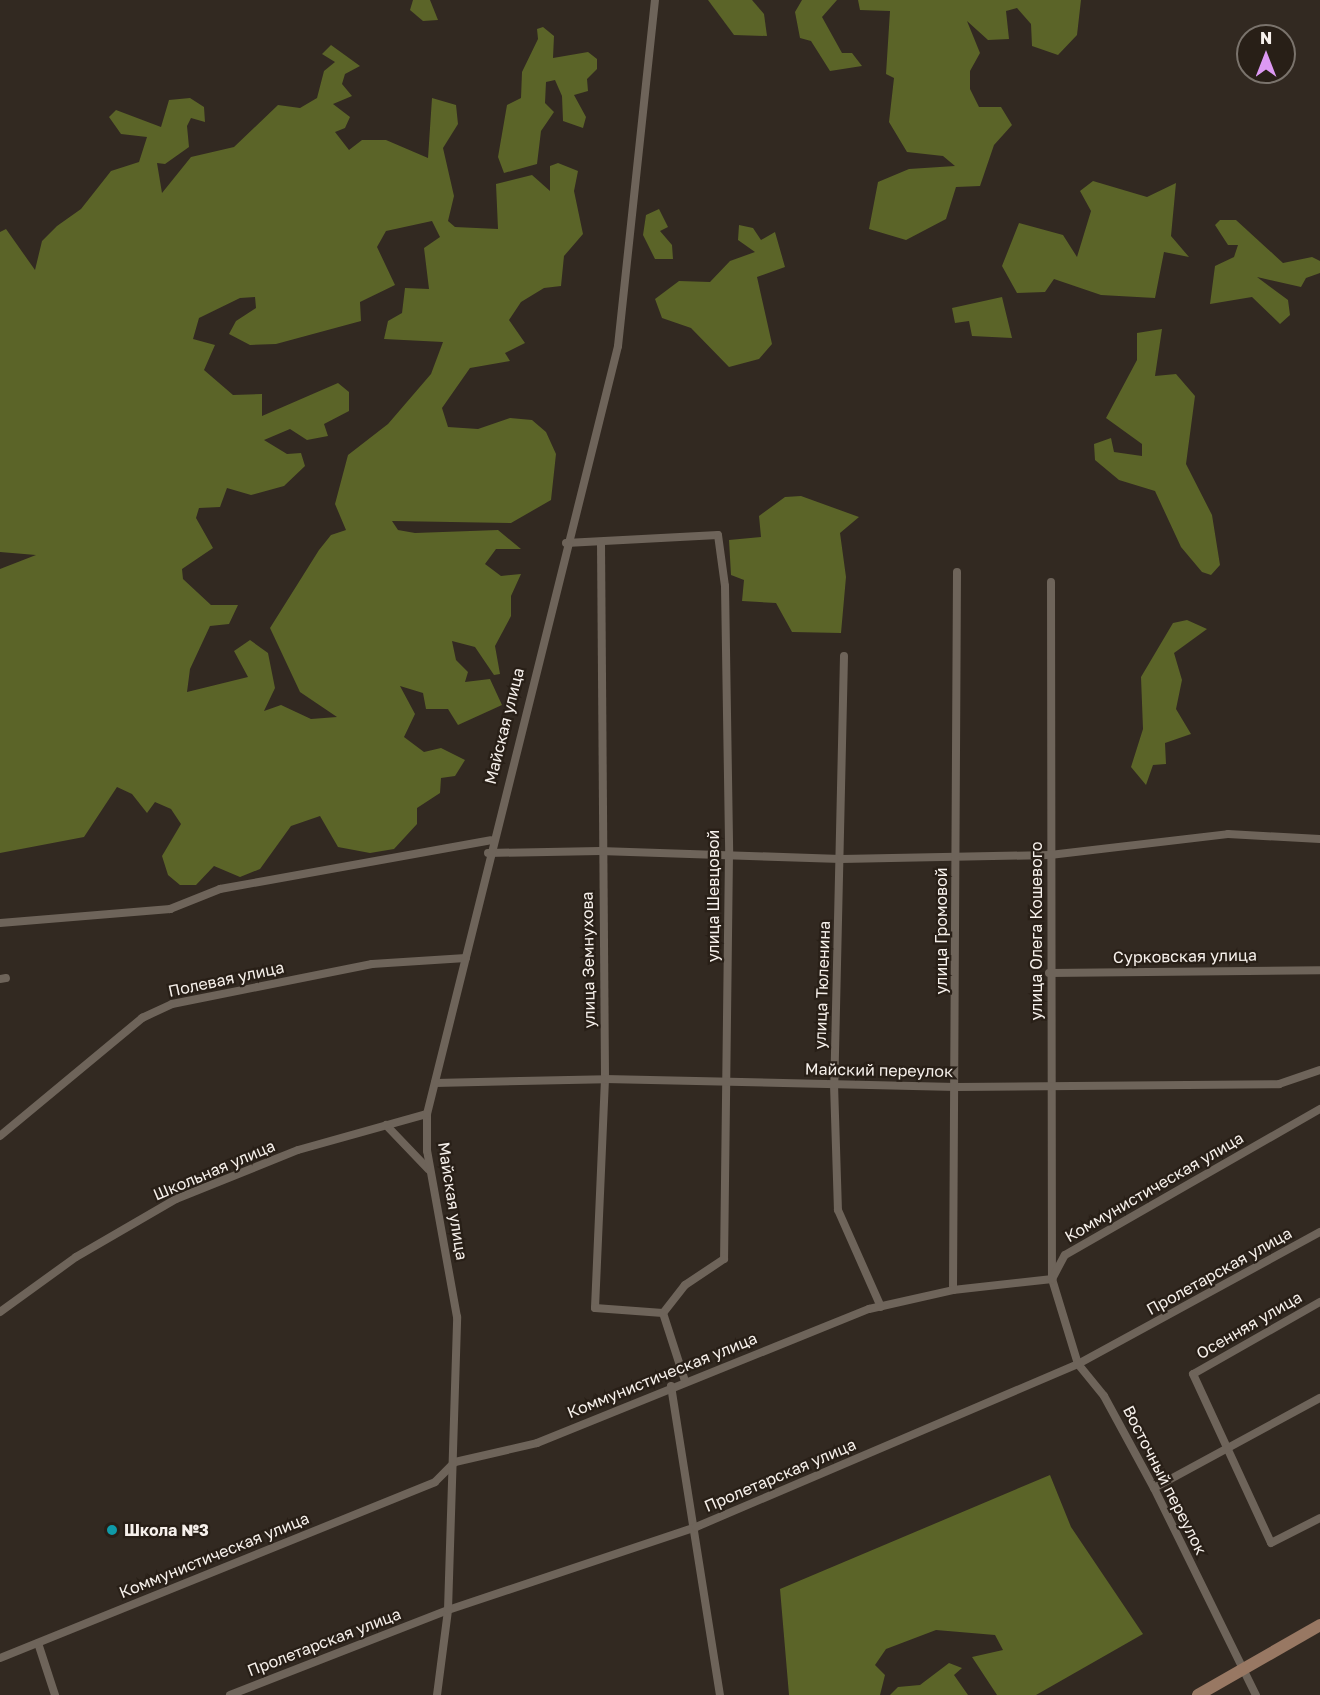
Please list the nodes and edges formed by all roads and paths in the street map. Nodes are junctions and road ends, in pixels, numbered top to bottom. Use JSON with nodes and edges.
{"nodes":[{"id":1,"x":655,"y":0,"type":"edge"},
{"id":2,"x":566,"y":543,"type":"junction"},
{"id":3,"x":601,"y":543,"type":"junction"},
{"id":4,"x":957,"y":572,"type":"dead end"},
{"id":5,"x":1051,"y":582,"type":"dead end"},
{"id":6,"x":844,"y":656,"type":"dead end"},
{"id":7,"x":1320,"y":839,"type":"edge"},
{"id":8,"x":491,"y":840,"type":"junction"},
{"id":9,"x":600,"y":851,"type":"junction"},
{"id":10,"x":488,"y":854,"type":"junction"},
{"id":11,"x":729,"y":854,"type":"junction"},
{"id":12,"x":1050,"y":855,"type":"junction"},
{"id":13,"x":956,"y":857,"type":"junction"},
{"id":14,"x":841,"y":859,"type":"junction"},
{"id":15,"x":0,"y":923,"type":"edge"},
{"id":16,"x":466,"y":958,"type":"junction"},
{"id":17,"x":1320,"y":970,"type":"edge"},
{"id":18,"x":1049,"y":973,"type":"junction"},
{"id":19,"x":1320,"y":1070,"type":"edge"},
{"id":20,"x":605,"y":1079,"type":"junction"},
{"id":21,"x":726,"y":1081,"type":"junction"},
{"id":22,"x":435,"y":1083,"type":"junction"},
{"id":23,"x":834,"y":1084,"type":"junction"},
{"id":24,"x":1053,"y":1086,"type":"junction"},
{"id":25,"x":956,"y":1087,"type":"junction"},
{"id":26,"x":1320,"y":1109,"type":"edge"},
{"id":27,"x":427,"y":1114,"type":"junction"},
{"id":28,"x":386,"y":1125,"type":"junction"},
{"id":29,"x":0,"y":1136,"type":"edge"},
{"id":30,"x":431,"y":1173,"type":"junction"},
{"id":31,"x":1320,"y":1232,"type":"edge"},
{"id":32,"x":1052,"y":1279,"type":"junction"},
{"id":33,"x":953,"y":1290,"type":"junction"},
{"id":34,"x":1320,"y":1302,"type":"edge"},
{"id":35,"x":881,"y":1306,"type":"junction"},
{"id":36,"x":0,"y":1312,"type":"edge"},
{"id":37,"x":663,"y":1313,"type":"junction"},
{"id":38,"x":1078,"y":1365,"type":"junction"},
{"id":39,"x":685,"y":1381,"type":"junction"},
{"id":40,"x":670,"y":1386,"type":"junction"},
{"id":41,"x":1320,"y":1398,"type":"edge"},
{"id":42,"x":1229,"y":1449,"type":"junction"},
{"id":43,"x":455,"y":1462,"type":"junction"},
{"id":44,"x":1154,"y":1488,"type":"junction"},
{"id":45,"x":1320,"y":1518,"type":"edge"},
{"id":46,"x":696,"y":1527,"type":"junction"},
{"id":47,"x":448,"y":1610,"type":"junction"},
{"id":48,"x":1320,"y":1625,"type":"edge"},
{"id":49,"x":38,"y":1643,"type":"junction"},
{"id":50,"x":0,"y":1658,"type":"edge"},
{"id":51,"x":1241,"y":1668,"type":"junction"},
{"id":52,"x":55,"y":1695,"type":"edge"},
{"id":53,"x":230,"y":1695,"type":"edge"},
{"id":54,"x":436,"y":1695,"type":"edge"},
{"id":55,"x":720,"y":1695,"type":"edge"},
{"id":56,"x":1198,"y":1695,"type":"edge"},
{"id":57,"x":1256,"y":1695,"type":"edge"}],
"edges":[{"from":1,"to":2,"type":"street","name":"Майская улица"},
{"from":2,"to":3,"type":"street"},
{"from":2,"to":8,"type":"street","name":"Майская улица"},
{"from":3,"to":9,"type":"street","name":"улица Земнухова"},
{"from":3,"to":11,"type":"street","name":"улица Шевцовой"},
{"from":4,"to":13,"type":"street","name":"улица Громовой"},
{"from":5,"to":12,"type":"street","name":"улица Олега Кошевого"},
{"from":6,"to":14,"type":"street","name":"улица Тюленина"},
{"from":7,"to":12,"type":"street"},
{"from":8,"to":10,"type":"street","name":"Майская улица"},
{"from":8,"to":15,"type":"street"},
{"from":9,"to":10,"type":"street"},
{"from":9,"to":11,"type":"street"},
{"from":9,"to":20,"type":"street","name":"улица Земнухова"},
{"from":10,"to":16,"type":"street","name":"Майская улица"},
{"from":11,"to":14,"type":"street"},
{"from":11,"to":21,"type":"street","name":"улица Шевцовой"},
{"from":12,"to":13,"type":"street"},
{"from":12,"to":18,"type":"street","name":"улица Олега Кошевого"},
{"from":13,"to":14,"type":"street"},
{"from":13,"to":25,"type":"street","name":"улица Громовой"},
{"from":14,"to":23,"type":"street","name":"улица Тюленина"},
{"from":16,"to":22,"type":"street","name":"Майская улица"},
{"from":16,"to":29,"type":"street","name":"Полевая улица"},
{"from":17,"to":18,"type":"street","name":"Сурковская улица"},
{"from":18,"to":24,"type":"street","name":"улица Олега Кошевого"},
{"from":19,"to":24,"type":"street","name":"Майский переулок"},
{"from":20,"to":21,"type":"street","name":"Майский переулок"},
{"from":20,"to":22,"type":"street","name":"Майский переулок"},
{"from":20,"to":37,"type":"street","name":"улица Земнухова"},
{"from":21,"to":23,"type":"street","name":"Майский переулок"},
{"from":21,"to":37,"type":"street","name":"улица Шевцовой"},
{"from":22,"to":27,"type":"street","name":"Майская улица"},
{"from":23,"to":25,"type":"street","name":"Майский переулок"},
{"from":23,"to":35,"type":"street","name":"улица Тюленина"},
{"from":24,"to":25,"type":"street","name":"Майский переулок"},
{"from":24,"to":32,"type":"street","name":"улица Олега Кошевого"},
{"from":25,"to":33,"type":"street","name":"улица Громовой"},
{"from":26,"to":32,"type":"street","name":"Коммунистическая улица"},
{"from":27,"to":28,"type":"street","name":"Школьная улица"},
{"from":27,"to":30,"type":"street","name":"Майская улица"},
{"from":28,"to":30,"type":"street"},
{"from":28,"to":36,"type":"street","name":"Школьная улица"},
{"from":30,"to":43,"type":"street","name":"Майская улица"},
{"from":31,"to":38,"type":"street","name":"Пролетарская улица"},
{"from":32,"to":33,"type":"street","name":"Коммунистическая улица"},
{"from":32,"to":38,"type":"street","name":"Восточный переулок"},
{"from":33,"to":35,"type":"street","name":"Коммунистическая улица"},
{"from":34,"to":42,"type":"street","name":"Осенняя улица"},
{"from":35,"to":39,"type":"street","name":"Коммунистическая улица"},
{"from":37,"to":39,"type":"street"},
{"from":38,"to":44,"type":"street","name":"Восточный переулок"},
{"from":38,"to":46,"type":"street","name":"Пролетарская улица"},
{"from":39,"to":40,"type":"street","name":"Коммунистическая улица"},
{"from":40,"to":43,"type":"street","name":"Коммунистическая улица"},
{"from":40,"to":46,"type":"street"},
{"from":41,"to":42,"type":"street"},
{"from":42,"to":44,"type":"street"},
{"from":42,"to":45,"type":"street"},
{"from":43,"to":47,"type":"street","name":"Майская улица"},
{"from":43,"to":49,"type":"street","name":"Коммунистическая улица"},
{"from":44,"to":51,"type":"street","name":"Восточный переулок"},
{"from":46,"to":47,"type":"street","name":"Пролетарская улица"},
{"from":46,"to":55,"type":"street"},
{"from":47,"to":53,"type":"street","name":"Пролетарская улица"},
{"from":47,"to":54,"type":"street","name":"Майская улица"},
{"from":48,"to":51,"type":"main road"},
{"from":49,"to":50,"type":"street","name":"Коммунистическая улица"},
{"from":49,"to":52,"type":"street"},
{"from":51,"to":56,"type":"main road"},
{"from":51,"to":57,"type":"street","name":"Восточный переулок"}]}
